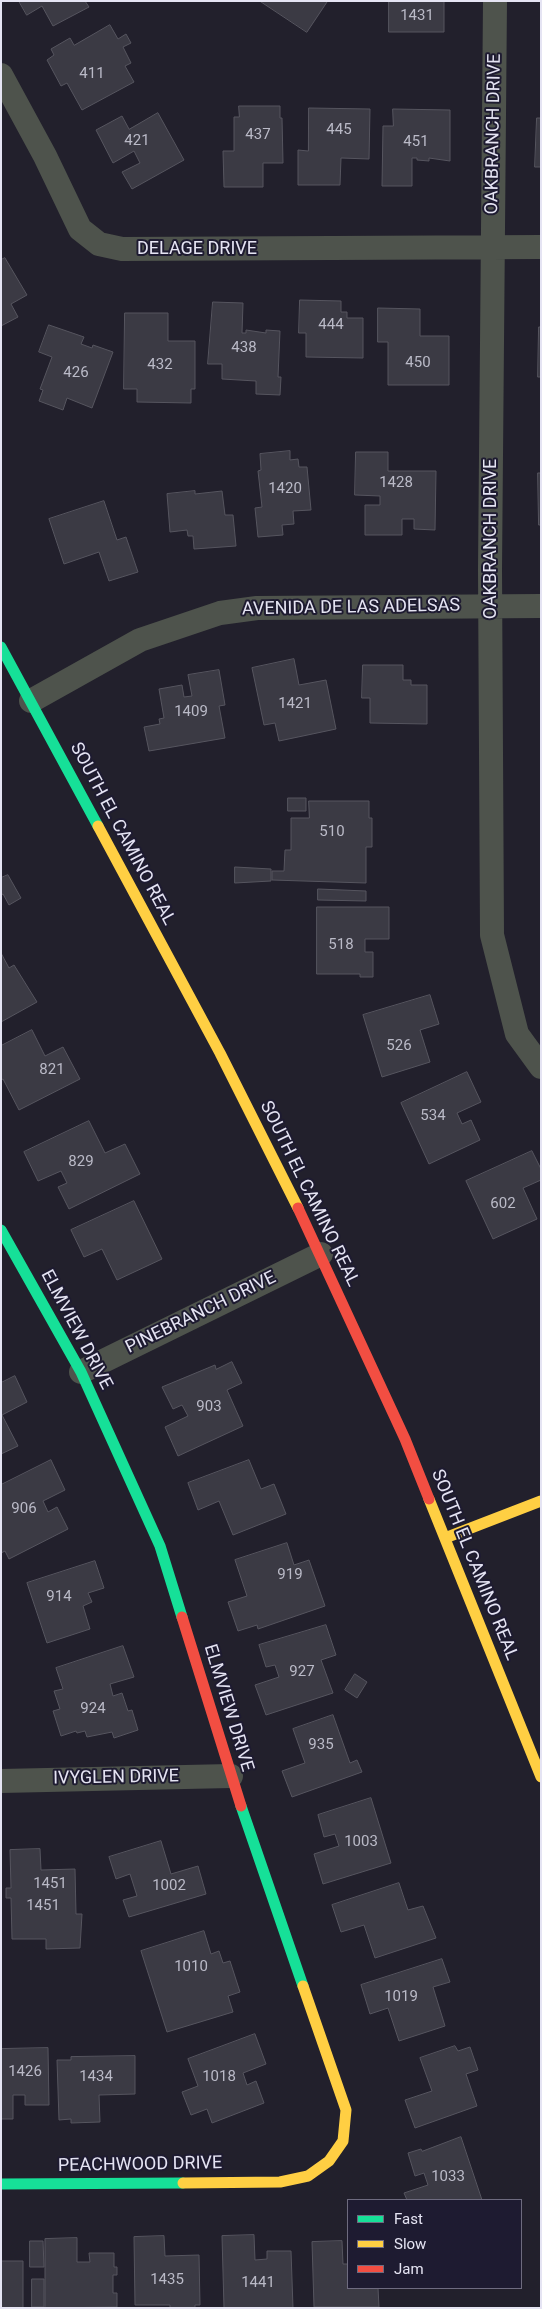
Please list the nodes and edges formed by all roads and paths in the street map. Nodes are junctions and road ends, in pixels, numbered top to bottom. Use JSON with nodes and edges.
{"nodes":[{"id":1,"x":495,"y":1,"type":"edge"},
{"id":2,"x":1,"y":75,"type":"edge"},
{"id":3,"x":492,"y":247,"type":"junction"},
{"id":4,"x":541,"y":247,"type":"edge"},
{"id":5,"x":490,"y":605,"type":"junction"},
{"id":6,"x":541,"y":606,"type":"edge"},
{"id":7,"x":1,"y":646,"type":"edge"},
{"id":8,"x":31,"y":701,"type":"junction"},
{"id":9,"x":541,"y":1067,"type":"edge"},
{"id":10,"x":1,"y":1230,"type":"edge"},
{"id":11,"x":321,"y":1254,"type":"junction"},
{"id":12,"x":81,"y":1372,"type":"junction"},
{"id":13,"x":541,"y":1501,"type":"edge"},
{"id":14,"x":445,"y":1538,"type":"junction"},
{"id":15,"x":231,"y":1776,"type":"junction"},
{"id":16,"x":541,"y":1777,"type":"edge"},
{"id":17,"x":1,"y":1781,"type":"edge"},
{"id":18,"x":280,"y":2182,"type":"joint"},
{"id":19,"x":1,"y":2184,"type":"edge"}],
"edges":[{"from":1,"to":3,"type":"street","name":"OAKBRANCH DRIVE"},
{"from":2,"to":3,"type":"street","name":"DELAGE DRIVE"},
{"from":3,"to":4,"type":"street","name":"DELAGE DRIVE"},
{"from":3,"to":5,"type":"street","name":"OAKBRANCH DRIVE"},
{"from":5,"to":6,"type":"street","name":"AVENIDA DE LAS ADELSAS"},
{"from":5,"to":8,"type":"street","name":"AVENIDA DE LAS ADELSAS"},
{"from":5,"to":9,"type":"street","name":"OAKBRANCH DRIVE"},
{"from":7,"to":8,"type":"street","name":"SOUTH EL CAMINO REAL"},
{"from":8,"to":11,"type":"street","name":"SOUTH EL CAMINO REAL"},
{"from":10,"to":12,"type":"street","name":"ELMVIEW DRIVE"},
{"from":11,"to":12,"type":"street","name":"PINEBRANCH DRIVE"},
{"from":11,"to":14,"type":"street","name":"SOUTH EL CAMINO REAL"},
{"from":12,"to":15,"type":"street","name":"ELMVIEW DRIVE"},
{"from":13,"to":14,"type":"street"},
{"from":14,"to":16,"type":"street","name":"SOUTH EL CAMINO REAL"},
{"from":15,"to":17,"type":"street","name":"IVYGLEN DRIVE"},
{"from":15,"to":18,"type":"street","name":"ELMVIEW DRIVE"},
{"from":18,"to":19,"type":"street","name":"PEACHWOOD DRIVE"}]}
